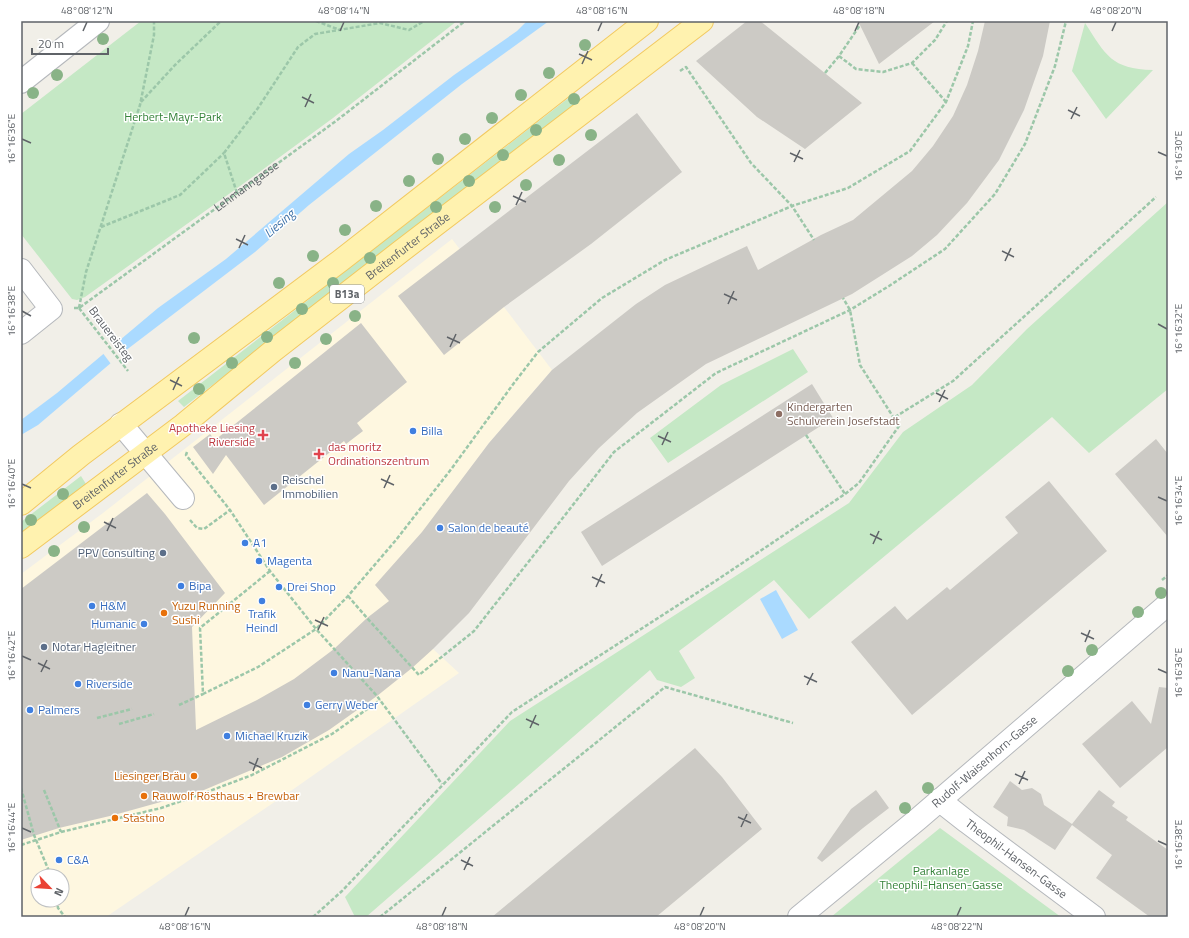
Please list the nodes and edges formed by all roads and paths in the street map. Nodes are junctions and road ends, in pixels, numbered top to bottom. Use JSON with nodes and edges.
{"nodes":[{"id":1,"x":98,"y":21,"type":"edge"},
{"id":2,"x":154,"y":21,"type":"edge"},
{"id":3,"x":221,"y":21,"type":"edge"},
{"id":4,"x":316,"y":21,"type":"edge"},
{"id":5,"x":424,"y":21,"type":"edge"},
{"id":6,"x":465,"y":21,"type":"edge"},
{"id":7,"x":647,"y":21,"type":"edge"},
{"id":8,"x":702,"y":21,"type":"edge"},
{"id":9,"x":947,"y":21,"type":"edge"},
{"id":10,"x":973,"y":21,"type":"edge"},
{"id":11,"x":1066,"y":21,"type":"edge"},
{"id":12,"x":860,"y":25,"type":"dead end"},
{"id":13,"x":340,"y":31,"type":"junction"},
{"id":14,"x":618,"y":45,"type":"junction"},
{"id":15,"x":839,"y":56,"type":"junction"},
{"id":16,"x":912,"y":63,"type":"junction"},
{"id":17,"x":639,"y":69,"type":"junction"},
{"id":18,"x":680,"y":71,"type":"dead end"},
{"id":19,"x":825,"y":73,"type":"dead end"},
{"id":20,"x":21,"y":82,"type":"edge"},
{"id":21,"x":141,"y":102,"type":"junction"},
{"id":22,"x":946,"y":102,"type":"junction"},
{"id":23,"x":224,"y":153,"type":"junction"},
{"id":24,"x":237,"y":193,"type":"junction"},
{"id":25,"x":1156,"y":197,"type":"dead end"},
{"id":26,"x":792,"y":206,"type":"junction"},
{"id":27,"x":101,"y":227,"type":"junction"},
{"id":28,"x":814,"y":240,"type":"dead end"},
{"id":29,"x":21,"y":270,"type":"edge"},
{"id":30,"x":843,"y":298,"type":"dead end"},
{"id":31,"x":79,"y":308,"type":"junction"},
{"id":32,"x":51,"y":309,"type":"junction"},
{"id":33,"x":850,"y":310,"type":"junction"},
{"id":34,"x":21,"y":333,"type":"edge"},
{"id":35,"x":128,"y":371,"type":"dead end"},
{"id":36,"x":895,"y":417,"type":"junction"},
{"id":37,"x":121,"y":424,"type":"junction"},
{"id":38,"x":806,"y":435,"type":"dead end"},
{"id":39,"x":146,"y":454,"type":"junction"},
{"id":40,"x":195,"y":467,"type":"dead end"},
{"id":41,"x":845,"y":494,"type":"junction"},
{"id":42,"x":21,"y":504,"type":"edge"},
{"id":43,"x":185,"y":507,"type":"joint"},
{"id":44,"x":230,"y":510,"type":"junction"},
{"id":45,"x":21,"y":548,"type":"edge"},
{"id":46,"x":270,"y":572,"type":"junction"},
{"id":47,"x":348,"y":596,"type":"junction"},
{"id":48,"x":1168,"y":604,"type":"edge"},
{"id":49,"x":316,"y":629,"type":"junction"},
{"id":50,"x":203,"y":694,"type":"junction"},
{"id":51,"x":380,"y":700,"type":"junction"},
{"id":52,"x":179,"y":705,"type":"dead end"},
{"id":53,"x":132,"y":709,"type":"dead end"},
{"id":54,"x":154,"y":714,"type":"dead end"},
{"id":55,"x":97,"y":718,"type":"dead end"},
{"id":56,"x":793,"y":723,"type":"dead end"},
{"id":57,"x":119,"y":724,"type":"dead end"},
{"id":58,"x":250,"y":772,"type":"dead end"},
{"id":59,"x":252,"y":775,"type":"junction"},
{"id":60,"x":442,"y":784,"type":"junction"},
{"id":61,"x":21,"y":788,"type":"edge"},
{"id":62,"x":44,"y":790,"type":"dead end"},
{"id":63,"x":177,"y":798,"type":"dead end"},
{"id":64,"x":939,"y":800,"type":"junction"},
{"id":65,"x":178,"y":802,"type":"junction"},
{"id":66,"x":61,"y":832,"type":"junction"},
{"id":67,"x":36,"y":839,"type":"junction"},
{"id":68,"x":21,"y":844,"type":"edge"},
{"id":69,"x":49,"y":868,"type":"edge"},
{"id":70,"x":58,"y":908,"type":"edge"},
{"id":71,"x":65,"y":917,"type":"edge"},
{"id":72,"x":314,"y":917,"type":"edge"},
{"id":73,"x":380,"y":917,"type":"edge"},
{"id":74,"x":799,"y":917,"type":"edge"},
{"id":75,"x":1094,"y":917,"type":"edge"}],
"edges":[{"from":1,"to":20,"type":"street"},
{"from":2,"to":21,"type":"path"},
{"from":3,"to":21,"type":"path"},
{"from":4,"to":13,"type":"path"},
{"from":5,"to":13,"type":"path"},
{"from":6,"to":24,"type":"path","name":"Lehmanngasse"},
{"from":7,"to":14,"type":"main road","number":"B13a"},
{"from":8,"to":17,"type":"main road","name":"Breitenfurter Straße","number":"B13a"},
{"from":9,"to":16,"type":"path"},
{"from":10,"to":22,"type":"path"},
{"from":11,"to":33,"type":"path"},
{"from":12,"to":15,"type":"path"},
{"from":13,"to":23,"type":"path"},
{"from":14,"to":17,"type":"main road"},
{"from":14,"to":37,"type":"main road","number":"B13a"},
{"from":15,"to":16,"type":"path"},
{"from":15,"to":19,"type":"path"},
{"from":16,"to":22,"type":"path"},
{"from":17,"to":39,"type":"main road","name":"Breitenfurter Straße","number":"B13a"},
{"from":18,"to":26,"type":"path"},
{"from":21,"to":27,"type":"path"},
{"from":22,"to":26,"type":"path"},
{"from":23,"to":24,"type":"path"},
{"from":23,"to":27,"type":"path"},
{"from":24,"to":31,"type":"path","name":"Lehmanngasse"},
{"from":25,"to":36,"type":"path"},
{"from":26,"to":28,"type":"path"},
{"from":26,"to":47,"type":"path"},
{"from":27,"to":31,"type":"path"},
{"from":29,"to":32,"type":"street"},
{"from":30,"to":33,"type":"path"},
{"from":31,"to":32,"type":"path"},
{"from":31,"to":35,"type":"path","name":"Brauereisteg"},
{"from":32,"to":34,"type":"street"},
{"from":33,"to":36,"type":"path"},
{"from":33,"to":47,"type":"path"},
{"from":36,"to":41,"type":"path"},
{"from":37,"to":39,"type":"street"},
{"from":37,"to":42,"type":"main road","number":"B13a"},
{"from":38,"to":41,"type":"path"},
{"from":39,"to":43,"type":"street"},
{"from":39,"to":45,"type":"main road","name":"Breitenfurter Straße","number":"B13a"},
{"from":40,"to":44,"type":"path"},
{"from":41,"to":60,"type":"path"},
{"from":43,"to":44,"type":"path"},
{"from":44,"to":46,"type":"path"},
{"from":46,"to":49,"type":"path"},
{"from":46,"to":50,"type":"path"},
{"from":47,"to":49,"type":"path"},
{"from":48,"to":64,"type":"street","name":"Rudolf-Waisenhorn-Gasse"},
{"from":49,"to":50,"type":"path"},
{"from":49,"to":51,"type":"path"},
{"from":50,"to":52,"type":"path"},
{"from":51,"to":59,"type":"path"},
{"from":51,"to":60,"type":"path"},
{"from":53,"to":55,"type":"path"},
{"from":54,"to":57,"type":"path"},
{"from":56,"to":73,"type":"path"},
{"from":58,"to":59,"type":"path"},
{"from":59,"to":65,"type":"path"},
{"from":60,"to":72,"type":"path"},
{"from":61,"to":67,"type":"path"},
{"from":62,"to":66,"type":"path"},
{"from":63,"to":65,"type":"path"},
{"from":64,"to":74,"type":"street","name":"Rudolf-Waisenhorn-Gasse"},
{"from":64,"to":75,"type":"street","name":"Theophil-Hansen-Gasse"},
{"from":65,"to":66,"type":"path"},
{"from":66,"to":67,"type":"path"},
{"from":67,"to":68,"type":"path"},
{"from":67,"to":69,"type":"path"},
{"from":70,"to":71,"type":"path"}]}
